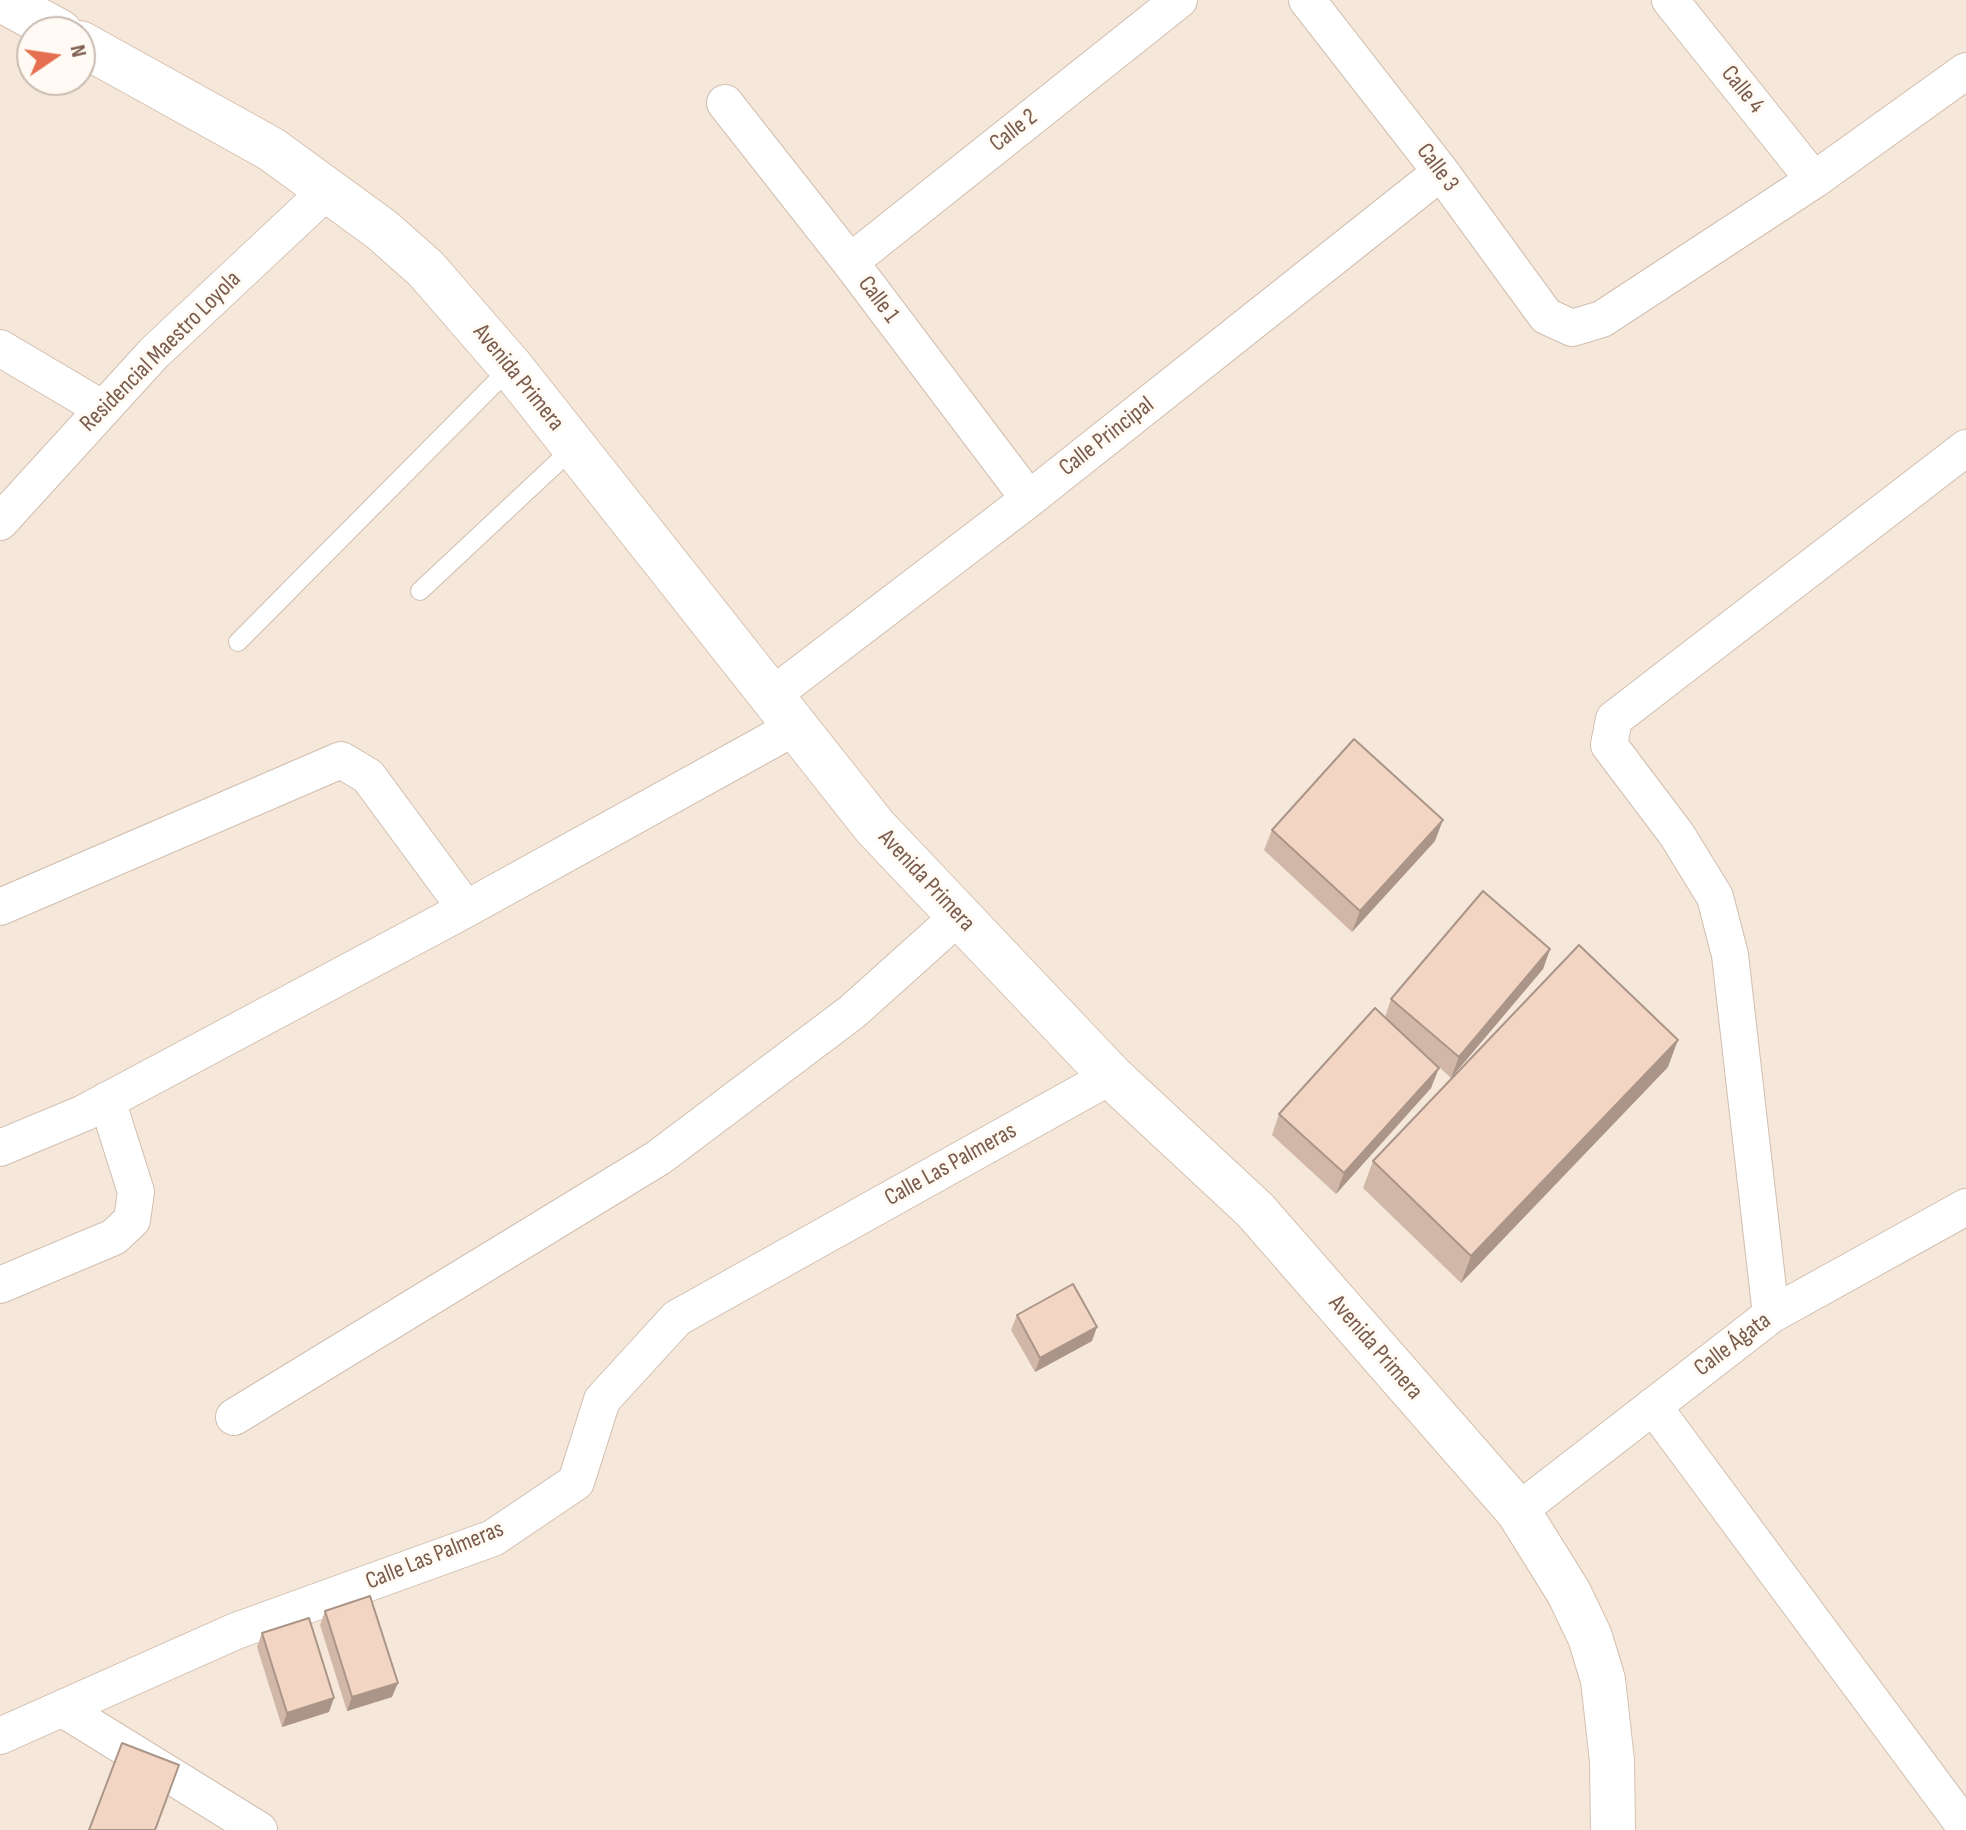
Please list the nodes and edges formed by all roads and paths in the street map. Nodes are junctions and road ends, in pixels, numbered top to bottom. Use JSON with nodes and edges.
{"nodes":[{"id":1,"x":2,"y":0,"type":"edge"},
{"id":2,"x":1179,"y":0,"type":"edge"},
{"id":3,"x":1307,"y":0,"type":"edge"},
{"id":4,"x":1670,"y":0,"type":"edge"},
{"id":5,"x":31,"y":16,"type":"edge"},
{"id":6,"x":96,"y":52,"type":"edge"},
{"id":7,"x":1966,"y":71,"type":"edge"},
{"id":8,"x":725,"y":103,"type":"dead end"},
{"id":9,"x":1441,"y":172,"type":"junction"},
{"id":10,"x":1814,"y":180,"type":"junction"},
{"id":11,"x":329,"y":189,"type":"junction"},
{"id":12,"x":850,"y":262,"type":"junction"},
{"id":13,"x":0,"y":348,"type":"edge"},
{"id":14,"x":511,"y":367,"type":"junction"},
{"id":15,"x":103,"y":409,"type":"junction"},
{"id":16,"x":574,"y":447,"type":"junction"},
{"id":17,"x":1966,"y":448,"type":"edge"},
{"id":18,"x":1029,"y":499,"type":"junction"},
{"id":19,"x":0,"y":522,"type":"edge"},
{"id":20,"x":420,"y":591,"type":"dead end"},
{"id":21,"x":238,"y":642,"type":"dead end"},
{"id":22,"x":782,"y":712,"type":"junction"},
{"id":23,"x":0,"y":907,"type":"edge"},
{"id":24,"x":466,"y":909,"type":"junction"},
{"id":25,"x":959,"y":916,"type":"junction"},
{"id":26,"x":1111,"y":1076,"type":"junction"},
{"id":27,"x":107,"y":1100,"type":"junction"},
{"id":28,"x":0,"y":1148,"type":"edge"},
{"id":29,"x":1966,"y":1207,"type":"edge"},
{"id":30,"x":0,"y":1285,"type":"edge"},
{"id":31,"x":1771,"y":1315,"type":"junction"},
{"id":32,"x":1653,"y":1406,"type":"junction"},
{"id":33,"x":234,"y":1417,"type":"dead end"},
{"id":34,"x":1518,"y":1511,"type":"junction"},
{"id":35,"x":63,"y":1709,"type":"junction"},
{"id":36,"x":0,"y":1736,"type":"edge"},
{"id":37,"x":1966,"y":1828,"type":"edge"},
{"id":38,"x":259,"y":1830,"type":"edge"},
{"id":39,"x":1613,"y":1830,"type":"edge"}],
"edges":[{"from":1,"to":5,"type":"main road"},
{"from":2,"to":12,"type":"street","name":"Calle 2"},
{"from":3,"to":9,"type":"street","name":"Calle 3"},
{"from":4,"to":10,"type":"street","name":"Calle 4"},
{"from":6,"to":11,"type":"main road","name":"Avenida Primera"},
{"from":7,"to":10,"type":"street"},
{"from":8,"to":12,"type":"street","name":"Calle 1"},
{"from":9,"to":10,"type":"street","name":"Calle 3"},
{"from":9,"to":18,"type":"street","name":"Calle Principal"},
{"from":11,"to":14,"type":"main road","name":"Avenida Primera"},
{"from":11,"to":15,"type":"street","name":"Residencial Maestro Loyola"},
{"from":12,"to":18,"type":"street","name":"Calle 1"},
{"from":13,"to":15,"type":"street"},
{"from":14,"to":16,"type":"main road","name":"Avenida Primera"},
{"from":14,"to":21,"type":"lane"},
{"from":15,"to":19,"type":"street","name":"Residencial Maestro Loyola"},
{"from":16,"to":20,"type":"lane"},
{"from":16,"to":22,"type":"main road","name":"Avenida Primera"},
{"from":17,"to":31,"type":"street"},
{"from":18,"to":22,"type":"street","name":"Calle Principal"},
{"from":22,"to":24,"type":"street","name":"Calle Principal"},
{"from":22,"to":25,"type":"main road","name":"Avenida Primera"},
{"from":23,"to":24,"type":"street"},
{"from":24,"to":27,"type":"street","name":"Calle Principal"},
{"from":25,"to":26,"type":"main road","name":"Avenida Primera"},
{"from":25,"to":33,"type":"street"},
{"from":26,"to":34,"type":"main road","name":"Avenida Primera"},
{"from":26,"to":35,"type":"street","name":"Calle Las Palmeras"},
{"from":27,"to":28,"type":"street","name":"Calle Principal"},
{"from":27,"to":30,"type":"street"},
{"from":29,"to":31,"type":"street","name":"Calle Ágata"},
{"from":31,"to":32,"type":"street","name":"Calle Ágata"},
{"from":32,"to":34,"type":"street","name":"Calle Ágata"},
{"from":32,"to":37,"type":"street"},
{"from":34,"to":39,"type":"main road","name":"Avenida Primera"},
{"from":35,"to":36,"type":"street","name":"Calle Las Palmeras"},
{"from":35,"to":38,"type":"street"}]}
